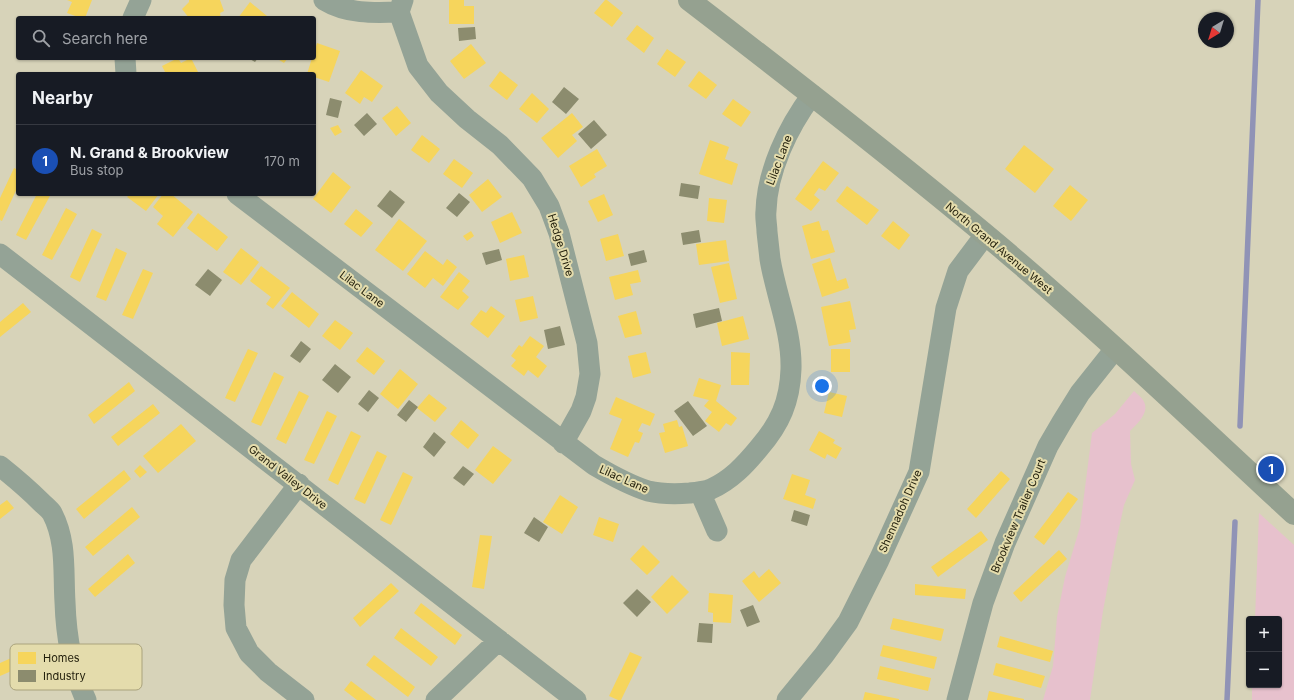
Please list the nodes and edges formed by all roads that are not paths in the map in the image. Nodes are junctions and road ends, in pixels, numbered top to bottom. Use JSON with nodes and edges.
{"nodes":[{"id":1,"x":141,"y":0,"type":"edge"},
{"id":2,"x":324,"y":0,"type":"edge"},
{"id":3,"x":689,"y":0,"type":"edge"},
{"id":4,"x":401,"y":6,"type":"edge"},
{"id":5,"x":134,"y":16,"type":"edge"},
{"id":6,"x":125,"y":60,"type":"edge"},
{"id":7,"x":126,"y":72,"type":"edge"},
{"id":8,"x":812,"y":95,"type":"junction"},
{"id":9,"x":240,"y":196,"type":"edge"},
{"id":10,"x":985,"y":235,"type":"junction"},
{"id":11,"x":0,"y":254,"type":"edge"},
{"id":12,"x":1115,"y":349,"type":"junction"},
{"id":13,"x":563,"y":443,"type":"junction"},
{"id":14,"x":0,"y":466,"type":"edge"},
{"id":15,"x":299,"y":484,"type":"junction"},
{"id":16,"x":700,"y":492,"type":"junction"},
{"id":17,"x":1294,"y":514,"type":"edge"},
{"id":18,"x":716,"y":531,"type":"dead end"},
{"id":19,"x":499,"y":640,"type":"junction"},
{"id":20,"x":69,"y":644,"type":"edge"},
{"id":21,"x":81,"y":690,"type":"edge"},
{"id":22,"x":86,"y":700,"type":"edge"},
{"id":23,"x":304,"y":700,"type":"edge"},
{"id":24,"x":436,"y":700,"type":"edge"},
{"id":25,"x":576,"y":700,"type":"edge"},
{"id":26,"x":787,"y":700,"type":"edge"},
{"id":27,"x":957,"y":700,"type":"edge"}],
"edges":[{"from":1,"to":5,"type":"street"},
{"from":2,"to":4,"type":"street"},
{"from":3,"to":8,"type":"main road","name":"North Grand Avenue West"},
{"from":4,"to":13,"type":"street","name":"Hedge Drive"},
{"from":6,"to":7,"type":"street"},
{"from":8,"to":10,"type":"main road","name":"North Grand Avenue West"},
{"from":8,"to":16,"type":"street","name":"Lilac Lane"},
{"from":9,"to":13,"type":"street","name":"Lilac Lane"},
{"from":10,"to":12,"type":"main road","name":"North Grand Avenue West"},
{"from":10,"to":26,"type":"street","name":"Shennadoh Drive"},
{"from":11,"to":15,"type":"street","name":"Grand Valley Drive"},
{"from":12,"to":17,"type":"main road","name":"North Grand Avenue West"},
{"from":12,"to":27,"type":"street","name":"Brookview Trailer Court"},
{"from":13,"to":16,"type":"street","name":"Lilac Lane"},
{"from":14,"to":20,"type":"street"},
{"from":15,"to":19,"type":"street","name":"Grand Valley Drive"},
{"from":15,"to":23,"type":"street"},
{"from":16,"to":18,"type":"street"},
{"from":19,"to":24,"type":"street"},
{"from":19,"to":25,"type":"street","name":"Grand Valley Drive"},
{"from":21,"to":22,"type":"street"}]}
